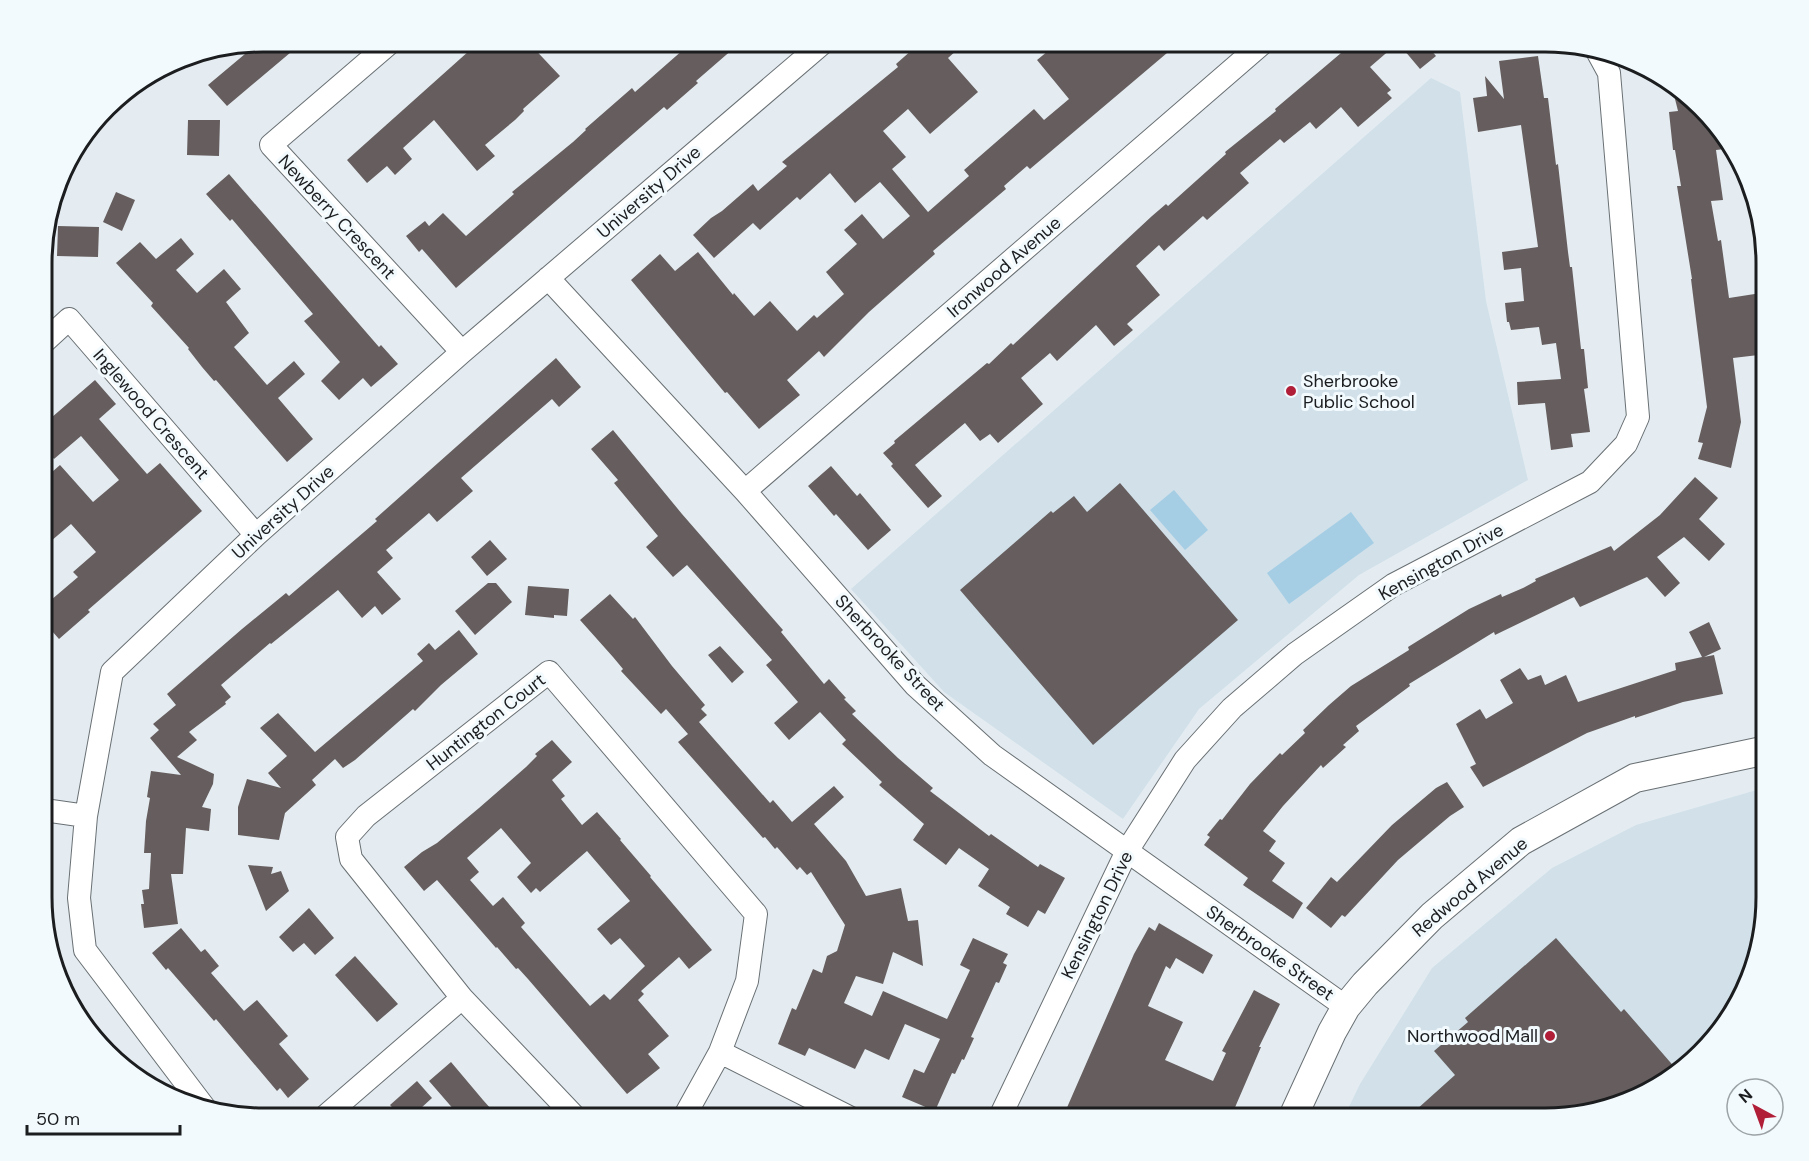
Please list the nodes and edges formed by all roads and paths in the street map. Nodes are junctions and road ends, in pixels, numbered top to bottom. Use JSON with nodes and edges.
{"nodes":[{"id":1,"x":1252,"y":52,"type":"edge"},
{"id":2,"x":378,"y":53,"type":"edge"},
{"id":3,"x":812,"y":53,"type":"edge"},
{"id":4,"x":1603,"y":61,"type":"edge"},
{"id":5,"x":548,"y":278,"type":"junction"},
{"id":6,"x":52,"y":335,"type":"edge"},
{"id":7,"x":462,"y":352,"type":"junction"},
{"id":8,"x":745,"y":491,"type":"junction"},
{"id":9,"x":256,"y":535,"type":"junction"},
{"id":10,"x":1756,"y":752,"type":"edge"},
{"id":11,"x":52,"y":811,"type":"edge"},
{"id":12,"x":86,"y":816,"type":"junction"},
{"id":13,"x":1127,"y":851,"type":"junction"},
{"id":14,"x":462,"y":998,"type":"junction"},
{"id":15,"x":1346,"y":1007,"type":"junction"},
{"id":16,"x":720,"y":1052,"type":"junction"},
{"id":17,"x":181,"y":1091,"type":"edge"},
{"id":18,"x":335,"y":1108,"type":"edge"},
{"id":19,"x":567,"y":1108,"type":"edge"},
{"id":20,"x":689,"y":1108,"type":"edge"},
{"id":21,"x":831,"y":1108,"type":"edge"},
{"id":22,"x":1004,"y":1108,"type":"edge"},
{"id":23,"x":1297,"y":1108,"type":"edge"}],
"edges":[{"from":1,"to":8,"type":"street","name":"Ironwood Avenue"},
{"from":2,"to":7,"type":"street","name":"Newberry Crescent"},
{"from":3,"to":5,"type":"street","name":"University Drive"},
{"from":4,"to":13,"type":"street","name":"Kensington Drive"},
{"from":5,"to":7,"type":"street","name":"University Drive"},
{"from":5,"to":8,"type":"street","name":"Sherbrooke Street"},
{"from":6,"to":9,"type":"street","name":"Inglewood Crescent"},
{"from":7,"to":9,"type":"street","name":"University Drive"},
{"from":8,"to":13,"type":"street","name":"Sherbrooke Street"},
{"from":9,"to":12,"type":"street","name":"University Drive"},
{"from":10,"to":15,"type":"street","name":"Redwood Avenue"},
{"from":11,"to":12,"type":"street"},
{"from":12,"to":17,"type":"street","name":"University Drive"},
{"from":13,"to":15,"type":"street","name":"Sherbrooke Street"},
{"from":13,"to":22,"type":"street","name":"Kensington Drive"},
{"from":14,"to":16,"type":"street","name":"Huntington Court"},
{"from":14,"to":18,"type":"street"},
{"from":14,"to":19,"type":"street","name":"Huntington Court"},
{"from":15,"to":23,"type":"street","name":"Redwood Avenue"},
{"from":16,"to":20,"type":"street","name":"Huntington Court"},
{"from":16,"to":21,"type":"street"}]}
